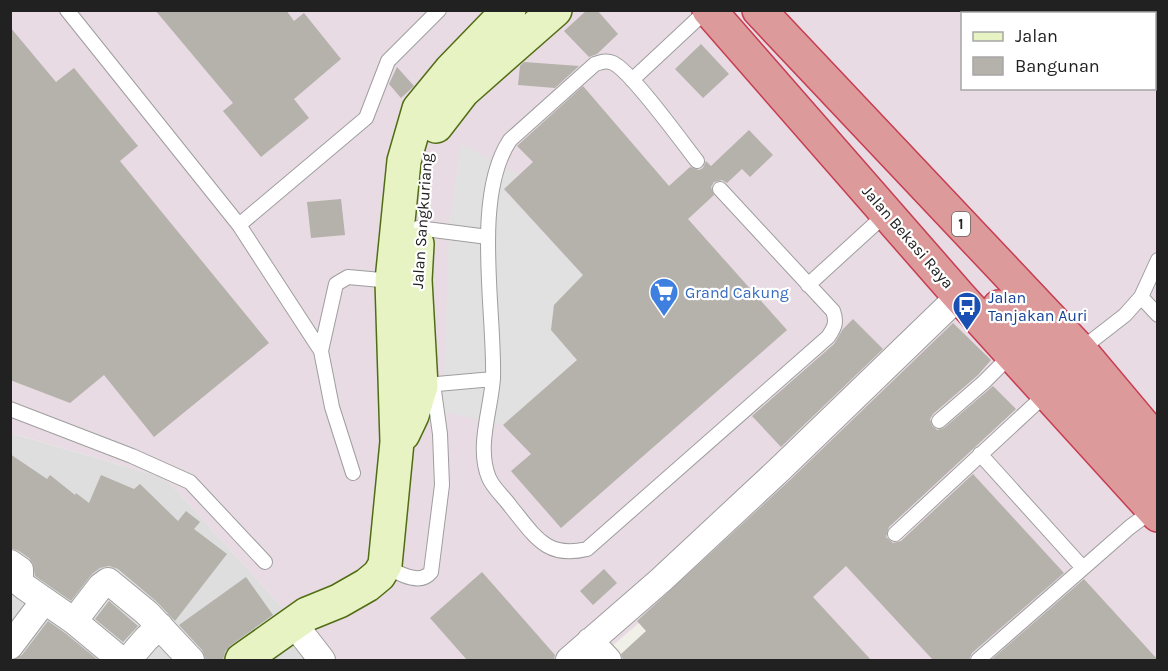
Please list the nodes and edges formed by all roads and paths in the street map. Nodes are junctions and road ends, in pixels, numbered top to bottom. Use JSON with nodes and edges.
{"nodes":[{"id":1,"x":67,"y":10,"type":"edge"},
{"id":2,"x":439,"y":10,"type":"edge"},
{"id":3,"x":509,"y":10,"type":"edge"},
{"id":4,"x":555,"y":10,"type":"edge"},
{"id":5,"x":708,"y":10,"type":"edge"},
{"id":6,"x":759,"y":10,"type":"edge"},
{"id":7,"x":632,"y":80,"type":"junction"},
{"id":8,"x":429,"y":115,"type":"junction"},
{"id":9,"x":809,"y":125,"type":"junction"},
{"id":10,"x":697,"y":161,"type":"dead end"},
{"id":11,"x":720,"y":189,"type":"dead end"},
{"id":12,"x":887,"y":213,"type":"junction"},
{"id":13,"x":239,"y":225,"type":"junction"},
{"id":14,"x":418,"y":228,"type":"junction"},
{"id":15,"x":488,"y":237,"type":"junction"},
{"id":16,"x":1158,"y":260,"type":"edge"},
{"id":17,"x":404,"y":280,"type":"junction"},
{"id":18,"x":808,"y":285,"type":"junction"},
{"id":19,"x":959,"y":296,"type":"junction"},
{"id":20,"x":1141,"y":297,"type":"junction"},
{"id":21,"x":1158,"y":315,"type":"edge"},
{"id":22,"x":321,"y":351,"type":"junction"},
{"id":23,"x":1012,"y":354,"type":"junction"},
{"id":24,"x":1065,"y":374,"type":"junction"},
{"id":25,"x":493,"y":379,"type":"junction"},
{"id":26,"x":427,"y":385,"type":"junction"},
{"id":27,"x":10,"y":409,"type":"edge"},
{"id":28,"x":939,"y":421,"type":"dead end"},
{"id":29,"x":397,"y":442,"type":"junction"},
{"id":30,"x":1158,"y":443,"type":"edge"},
{"id":31,"x":980,"y":454,"type":"junction"},
{"id":32,"x":353,"y":473,"type":"dead end"},
{"id":33,"x":1156,"y":502,"type":"edge"},
{"id":34,"x":895,"y":534,"type":"dead end"},
{"id":35,"x":265,"y":562,"type":"dead end"},
{"id":36,"x":10,"y":563,"type":"edge"},
{"id":37,"x":1083,"y":568,"type":"junction"},
{"id":38,"x":392,"y":570,"type":"junction"},
{"id":39,"x":44,"y":601,"type":"junction"},
{"id":40,"x":74,"y":621,"type":"junction"},
{"id":41,"x":294,"y":624,"type":"junction"},
{"id":42,"x":160,"y":626,"type":"junction"},
{"id":43,"x":590,"y":641,"type":"junction"},
{"id":44,"x":10,"y":646,"type":"edge"},
{"id":45,"x":121,"y":660,"type":"edge"},
{"id":46,"x":128,"y":660,"type":"edge"},
{"id":47,"x":192,"y":660,"type":"edge"},
{"id":48,"x":242,"y":660,"type":"edge"},
{"id":49,"x":322,"y":660,"type":"edge"},
{"id":50,"x":569,"y":660,"type":"edge"},
{"id":51,"x":609,"y":660,"type":"edge"},
{"id":52,"x":978,"y":660,"type":"edge"}],
"edges":[{"from":1,"to":13,"type":"lane"},
{"from":2,"to":13,"type":"lane"},
{"from":3,"to":8,"type":"street"},
{"from":4,"to":8,"type":"street","name":"Jalan Sangkuriang"},
{"from":5,"to":7,"type":"lane"},
{"from":5,"to":9,"type":"highway","name":"Jalan Bekasi Raya","number":"1"},
{"from":6,"to":24,"type":"highway","name":"Jalan Bekasi Raya","number":"1"},
{"from":7,"to":10,"type":"lane"},
{"from":7,"to":15,"type":"lane"},
{"from":8,"to":14,"type":"street","name":"Jalan Sangkuriang"},
{"from":8,"to":17,"type":"street","name":"Jalan Sangkuriang"},
{"from":9,"to":12,"type":"highway","name":"Jalan Bekasi Raya","number":"1"},
{"from":9,"to":24,"type":"highway"},
{"from":11,"to":18,"type":"lane"},
{"from":12,"to":18,"type":"lane"},
{"from":12,"to":19,"type":"highway","name":"Jalan Bekasi Raya","number":"1"},
{"from":13,"to":22,"type":"lane"},
{"from":14,"to":15,"type":"lane"},
{"from":14,"to":17,"type":"street","name":"Jalan Sangkuriang"},
{"from":15,"to":25,"type":"lane"},
{"from":16,"to":20,"type":"lane"},
{"from":17,"to":22,"type":"lane"},
{"from":17,"to":26,"type":"street","name":"Jalan Sangkuriang"},
{"from":17,"to":29,"type":"street","name":"Jalan Sangkuriang"},
{"from":18,"to":25,"type":"lane"},
{"from":19,"to":23,"type":"highway","name":"Jalan Bekasi Raya","number":"1"},
{"from":19,"to":43,"type":"street"},
{"from":20,"to":21,"type":"lane"},
{"from":20,"to":24,"type":"lane"},
{"from":22,"to":32,"type":"lane"},
{"from":23,"to":24,"type":"highway","name":"Jalan Bekasi Raya","number":"1"},
{"from":23,"to":28,"type":"lane"},
{"from":24,"to":30,"type":"highway","name":"Jalan Bekasi Raya","number":"1"},
{"from":24,"to":31,"type":"lane"},
{"from":24,"to":33,"type":"highway"},
{"from":25,"to":26,"type":"lane"},
{"from":26,"to":29,"type":"street","name":"Jalan Sangkuriang"},
{"from":26,"to":38,"type":"lane"},
{"from":27,"to":35,"type":"lane"},
{"from":29,"to":38,"type":"street","name":"Jalan Sangkuriang"},
{"from":31,"to":34,"type":"lane"},
{"from":31,"to":37,"type":"lane"},
{"from":33,"to":37,"type":"lane"},
{"from":36,"to":39,"type":"street"},
{"from":37,"to":52,"type":"lane"},
{"from":38,"to":41,"type":"street"},
{"from":39,"to":40,"type":"street"},
{"from":39,"to":44,"type":"street"},
{"from":40,"to":42,"type":"street"},
{"from":40,"to":45,"type":"street"},
{"from":41,"to":48,"type":"street"},
{"from":41,"to":49,"type":"street"},
{"from":42,"to":46,"type":"street"},
{"from":42,"to":47,"type":"street"},
{"from":43,"to":50,"type":"street"},
{"from":43,"to":51,"type":"street"}]}
